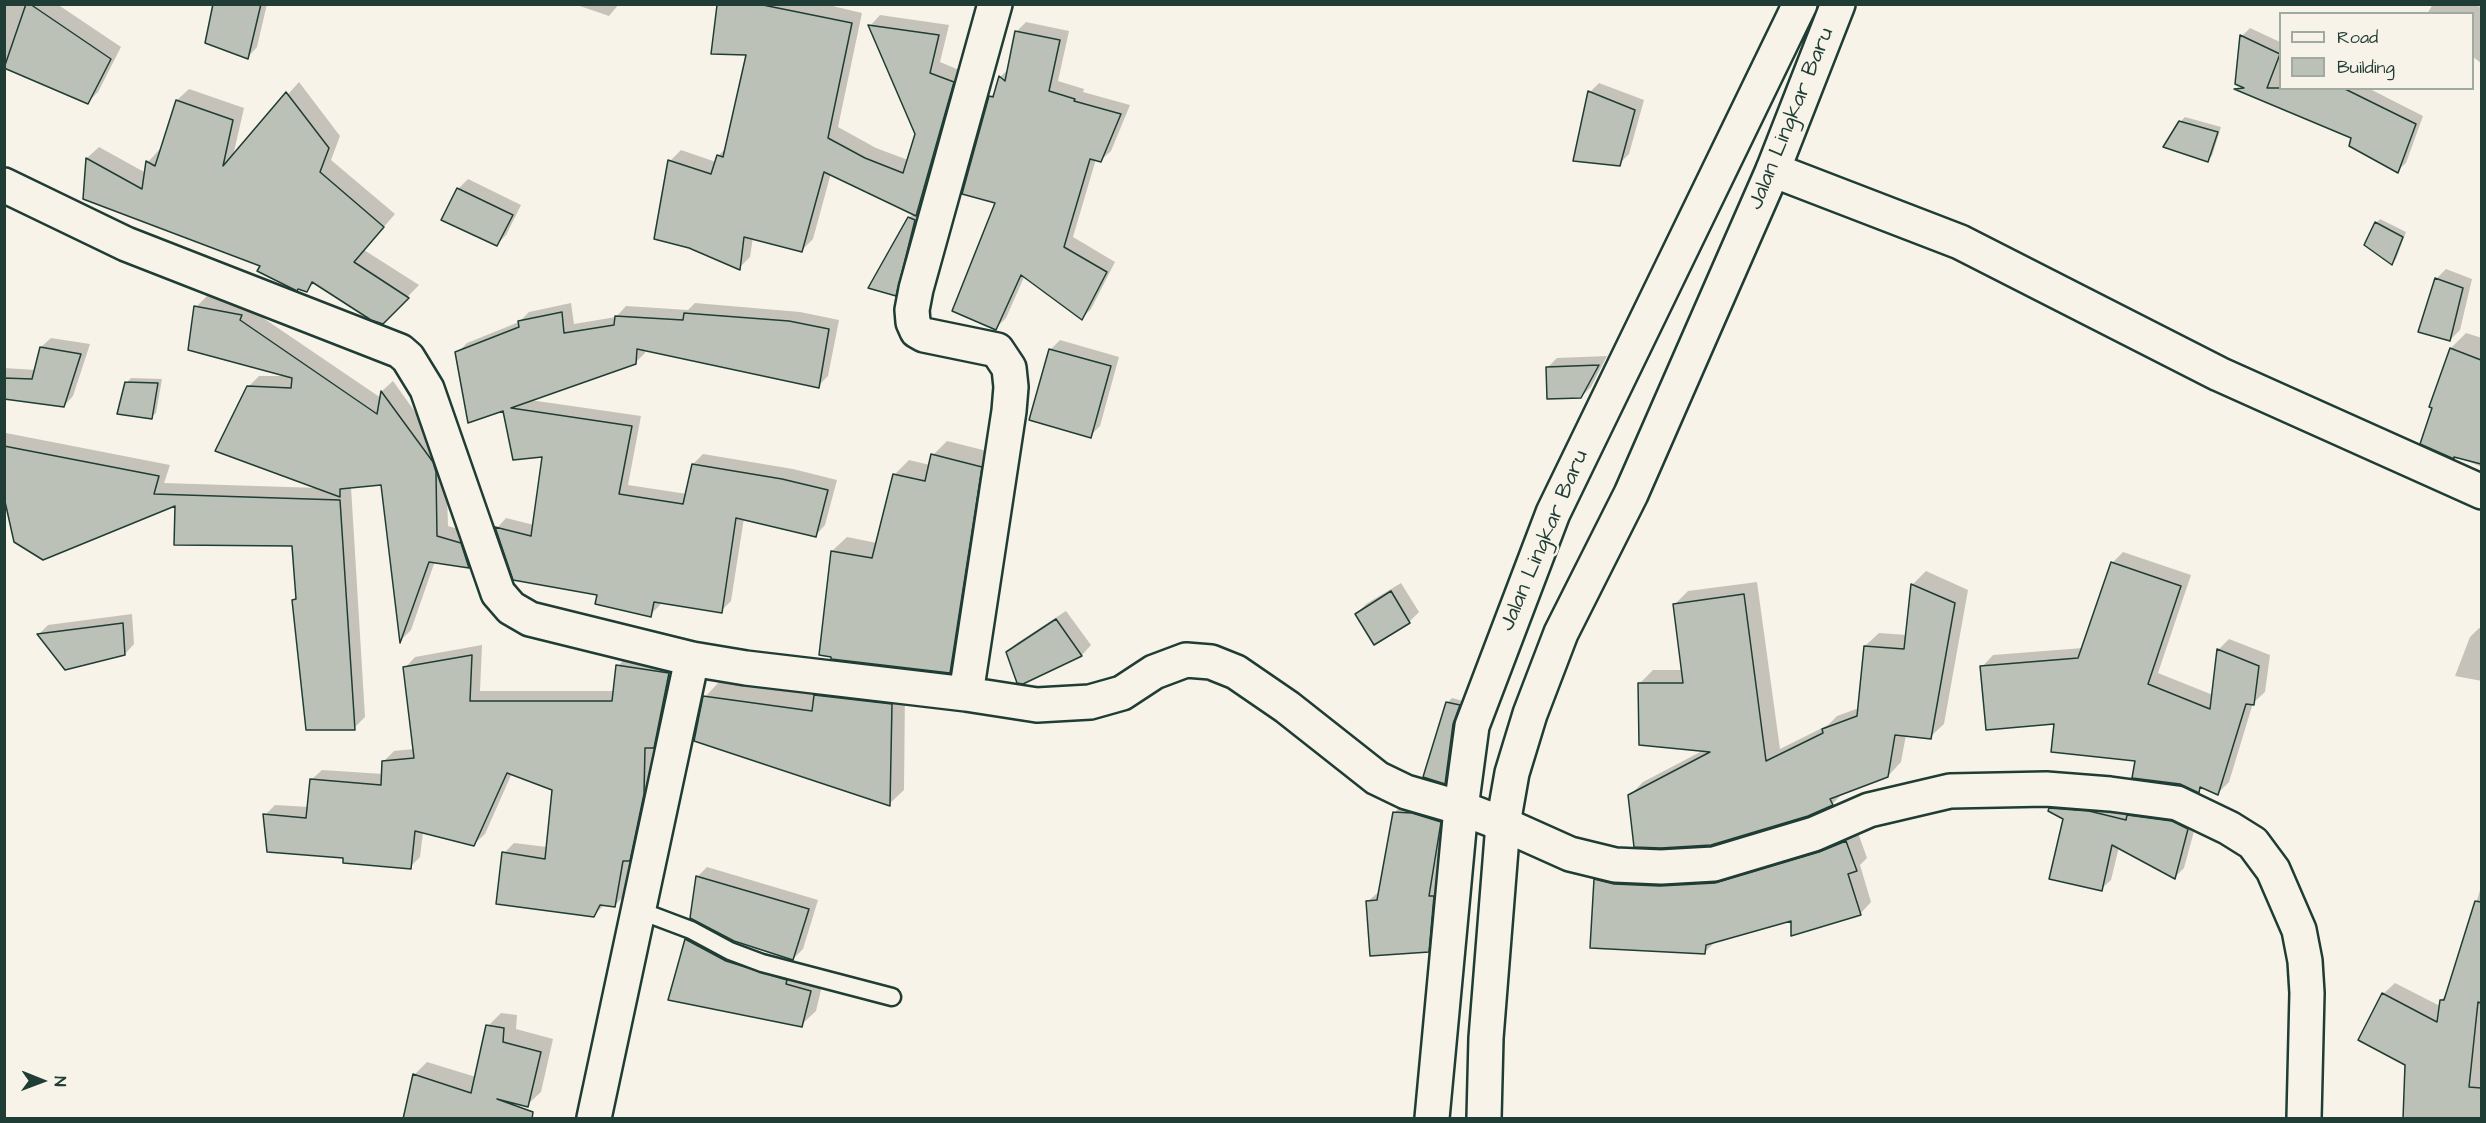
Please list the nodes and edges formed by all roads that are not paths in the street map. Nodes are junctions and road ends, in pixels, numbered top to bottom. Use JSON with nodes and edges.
{"nodes":[{"id":1,"x":995,"y":4,"type":"edge"},
{"id":2,"x":1800,"y":4,"type":"edge"},
{"id":3,"x":1838,"y":4,"type":"edge"},
{"id":4,"x":1773,"y":170,"type":"junction"},
{"id":5,"x":4,"y":185,"type":"edge"},
{"id":6,"x":2481,"y":492,"type":"edge"},
{"id":7,"x":692,"y":659,"type":"junction"},
{"id":8,"x":966,"y":694,"type":"junction"},
{"id":9,"x":1461,"y":808,"type":"junction"},
{"id":10,"x":1503,"y":825,"type":"junction"},
{"id":11,"x":639,"y":910,"type":"junction"},
{"id":12,"x":892,"y":997,"type":"dead end"},
{"id":13,"x":594,"y":1119,"type":"edge"},
{"id":14,"x":1432,"y":1119,"type":"edge"},
{"id":15,"x":1484,"y":1119,"type":"edge"},
{"id":16,"x":2304,"y":1119,"type":"edge"}],
"edges":[{"from":1,"to":8,"type":"main road"},
{"from":2,"to":9,"type":"main road","name":"Jalan Lingkar Baru"},
{"from":3,"to":4,"type":"main road","name":"Jalan Lingkar Baru"},
{"from":4,"to":6,"type":"main road"},
{"from":4,"to":10,"type":"main road","name":"Jalan Lingkar Baru"},
{"from":5,"to":7,"type":"main road"},
{"from":7,"to":8,"type":"main road"},
{"from":7,"to":11,"type":"main road"},
{"from":8,"to":9,"type":"main road"},
{"from":9,"to":10,"type":"main road"},
{"from":9,"to":14,"type":"main road","name":"Jalan Lingkar Baru"},
{"from":10,"to":15,"type":"main road","name":"Jalan Lingkar Baru"},
{"from":10,"to":16,"type":"main road"},
{"from":11,"to":12,"type":"lane"},
{"from":11,"to":13,"type":"main road"}]}
